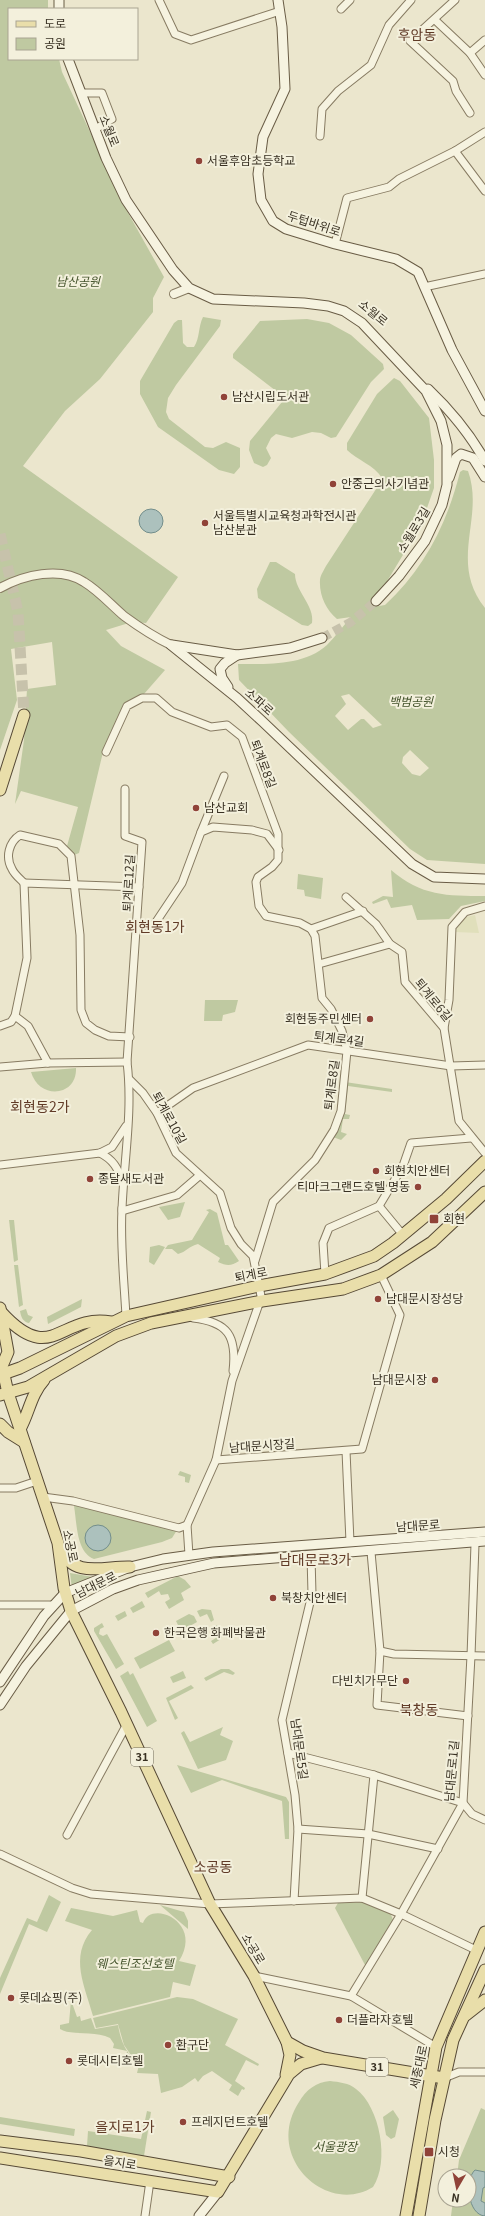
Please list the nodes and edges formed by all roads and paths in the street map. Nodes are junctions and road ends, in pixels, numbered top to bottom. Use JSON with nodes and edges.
{"nodes":[{"id":1,"x":159,"y":0,"type":"edge"},
{"id":2,"x":278,"y":0,"type":"edge"},
{"id":3,"x":350,"y":0,"type":"edge"},
{"id":4,"x":410,"y":0,"type":"edge"},
{"id":5,"x":454,"y":0,"type":"edge"},
{"id":6,"x":341,"y":9,"type":"dead end"},
{"id":7,"x":280,"y":11,"type":"junction"},
{"id":8,"x":435,"y":20,"type":"junction"},
{"id":9,"x":485,"y":40,"type":"edge"},
{"id":10,"x":470,"y":53,"type":"junction"},
{"id":11,"x":69,"y":60,"type":"edge"},
{"id":12,"x":69,"y":60,"type":"edge"},
{"id":13,"x":485,"y":75,"type":"edge"},
{"id":14,"x":83,"y":93,"type":"junction"},
{"id":15,"x":470,"y":113,"type":"dead end"},
{"id":16,"x":97,"y":128,"type":"junction"},
{"id":17,"x":485,"y":132,"type":"edge"},
{"id":18,"x":320,"y":136,"type":"dead end"},
{"id":19,"x":455,"y":151,"type":"junction"},
{"id":20,"x":485,"y":191,"type":"edge"},
{"id":21,"x":335,"y":244,"type":"junction"},
{"id":22,"x":483,"y":275,"type":"edge"},
{"id":23,"x":485,"y":282,"type":"edge"},
{"id":24,"x":424,"y":287,"type":"junction"},
{"id":25,"x":189,"y":288,"type":"junction"},
{"id":26,"x":174,"y":294,"type":"dead end"},
{"id":27,"x":426,"y":391,"type":"joint"},
{"id":28,"x":485,"y":410,"type":"edge"},
{"id":29,"x":485,"y":461,"type":"edge"},
{"id":30,"x":485,"y":477,"type":"edge"},
{"id":31,"x":447,"y":484,"type":"junction"},
{"id":32,"x":0,"y":588,"type":"edge"},
{"id":33,"x":376,"y":601,"type":"tunnel mouth"},
{"id":34,"x":322,"y":638,"type":"tunnel mouth"},
{"id":35,"x":171,"y":645,"type":"junction"},
{"id":36,"x":237,"y":655,"type":"junction"},
{"id":37,"x":237,"y":698,"type":"junction"},
{"id":38,"x":24,"y":715,"type":"tunnel mouth"},
{"id":39,"x":106,"y":752,"type":"dead end"},
{"id":40,"x":224,"y":776,"type":"dead end"},
{"id":41,"x":125,"y":789,"type":"dead end"},
{"id":42,"x":0,"y":790,"type":"edge"},
{"id":43,"x":202,"y":832,"type":"junction"},
{"id":44,"x":280,"y":850,"type":"junction"},
{"id":45,"x":485,"y":879,"type":"edge"},
{"id":46,"x":24,"y":883,"type":"junction"},
{"id":47,"x":75,"y":884,"type":"junction"},
{"id":48,"x":139,"y":887,"type":"junction"},
{"id":49,"x":346,"y":897,"type":"dead end"},
{"id":50,"x":485,"y":906,"type":"edge"},
{"id":51,"x":363,"y":911,"type":"junction"},
{"id":52,"x":138,"y":925,"type":"junction"},
{"id":53,"x":311,"y":929,"type":"junction"},
{"id":54,"x":390,"y":944,"type":"junction"},
{"id":55,"x":319,"y":964,"type":"junction"},
{"id":56,"x":15,"y":1016,"type":"junction"},
{"id":57,"x":0,"y":1026,"type":"edge"},
{"id":58,"x":444,"y":1028,"type":"junction"},
{"id":59,"x":130,"y":1037,"type":"junction"},
{"id":60,"x":347,"y":1050,"type":"junction"},
{"id":61,"x":127,"y":1062,"type":"junction"},
{"id":62,"x":48,"y":1063,"type":"junction"},
{"id":63,"x":485,"y":1065,"type":"edge"},
{"id":64,"x":0,"y":1066,"type":"edge"},
{"id":65,"x":451,"y":1066,"type":"junction"},
{"id":66,"x":130,"y":1080,"type":"junction"},
{"id":67,"x":157,"y":1113,"type":"junction"},
{"id":68,"x":127,"y":1124,"type":"junction"},
{"id":69,"x":471,"y":1138,"type":"junction"},
{"id":70,"x":100,"y":1153,"type":"junction"},
{"id":71,"x":485,"y":1153,"type":"edge"},
{"id":72,"x":485,"y":1161,"type":"edge"},
{"id":73,"x":0,"y":1165,"type":"edge"},
{"id":74,"x":199,"y":1176,"type":"junction"},
{"id":75,"x":485,"y":1192,"type":"edge"},
{"id":76,"x":379,"y":1206,"type":"junction"},
{"id":77,"x":122,"y":1210,"type":"junction"},
{"id":78,"x":403,"y":1235,"type":"junction"},
{"id":79,"x":255,"y":1261,"type":"junction"},
{"id":80,"x":325,"y":1274,"type":"junction"},
{"id":81,"x":381,"y":1275,"type":"junction"},
{"id":82,"x":259,"y":1286,"type":"junction"},
{"id":83,"x":261,"y":1301,"type":"junction"},
{"id":84,"x":0,"y":1310,"type":"edge"},
{"id":85,"x":126,"y":1316,"type":"junction"},
{"id":86,"x":180,"y":1316,"type":"junction"},
{"id":87,"x":110,"y":1322,"type":"junction"},
{"id":88,"x":76,"y":1339,"type":"junction"},
{"id":89,"x":4,"y":1347,"type":"edge"},
{"id":90,"x":2,"y":1370,"type":"edge"},
{"id":91,"x":57,"y":1371,"type":"junction"},
{"id":92,"x":232,"y":1381,"type":"junction"},
{"id":93,"x":4,"y":1394,"type":"edge"},
{"id":94,"x":0,"y":1424,"type":"edge"},
{"id":95,"x":20,"y":1429,"type":"junction"},
{"id":96,"x":24,"y":1442,"type":"junction"},
{"id":97,"x":346,"y":1450,"type":"junction"},
{"id":98,"x":216,"y":1460,"type":"junction"},
{"id":99,"x":37,"y":1481,"type":"junction"},
{"id":100,"x":0,"y":1488,"type":"edge"},
{"id":101,"x":43,"y":1497,"type":"junction"},
{"id":102,"x":187,"y":1525,"type":"junction"},
{"id":103,"x":485,"y":1532,"type":"edge"},
{"id":104,"x":485,"y":1541,"type":"edge"},
{"id":105,"x":350,"y":1542,"type":"junction"},
{"id":106,"x":58,"y":1543,"type":"junction"},
{"id":107,"x":474,"y":1544,"type":"junction"},
{"id":108,"x":371,"y":1552,"type":"junction"},
{"id":109,"x":189,"y":1555,"type":"junction"},
{"id":110,"x":311,"y":1556,"type":"junction"},
{"id":111,"x":130,"y":1567,"type":"junction"},
{"id":112,"x":65,"y":1593,"type":"junction"},
{"id":113,"x":0,"y":1605,"type":"edge"},
{"id":114,"x":52,"y":1605,"type":"junction"},
{"id":115,"x":71,"y":1611,"type":"junction"},
{"id":116,"x":380,"y":1651,"type":"junction"},
{"id":117,"x":471,"y":1656,"type":"junction"},
{"id":118,"x":485,"y":1656,"type":"edge"},
{"id":119,"x":0,"y":1682,"type":"edge"},
{"id":120,"x":0,"y":1705,"type":"edge"},
{"id":121,"x":468,"y":1716,"type":"junction"},
{"id":122,"x":127,"y":1724,"type":"junction"},
{"id":123,"x":288,"y":1753,"type":"junction"},
{"id":124,"x":374,"y":1775,"type":"junction"},
{"id":125,"x":463,"y":1804,"type":"junction"},
{"id":126,"x":485,"y":1820,"type":"edge"},
{"id":127,"x":298,"y":1829,"type":"junction"},
{"id":128,"x":368,"y":1834,"type":"junction"},
{"id":129,"x":67,"y":1835,"type":"dead end"},
{"id":130,"x":438,"y":1849,"type":"junction"},
{"id":131,"x":0,"y":1854,"type":"edge"},
{"id":132,"x":362,"y":1898,"type":"junction"},
{"id":133,"x":294,"y":1901,"type":"junction"},
{"id":134,"x":210,"y":1904,"type":"junction"},
{"id":135,"x":401,"y":1914,"type":"junction"},
{"id":136,"x":485,"y":1932,"type":"edge"},
{"id":137,"x":481,"y":1952,"type":"edge"},
{"id":138,"x":485,"y":1970,"type":"edge"},
{"id":139,"x":254,"y":1976,"type":"junction"},
{"id":140,"x":351,"y":1996,"type":"junction"},
{"id":141,"x":485,"y":2000,"type":"edge"},
{"id":142,"x":464,"y":2016,"type":"junction"},
{"id":143,"x":288,"y":2042,"type":"junction"},
{"id":144,"x":436,"y":2046,"type":"junction"},
{"id":145,"x":323,"y":2058,"type":"junction"},
{"id":146,"x":485,"y":2072,"type":"edge"},
{"id":147,"x":430,"y":2076,"type":"junction"},
{"id":148,"x":444,"y":2078,"type":"junction"},
{"id":149,"x":285,"y":2080,"type":"junction"},
{"id":150,"x":0,"y":2140,"type":"edge"},
{"id":151,"x":0,"y":2158,"type":"edge"},
{"id":152,"x":229,"y":2177,"type":"junction"},
{"id":153,"x":150,"y":2181,"type":"junction"},
{"id":154,"x":218,"y":2192,"type":"junction"},
{"id":155,"x":145,"y":2216,"type":"edge"},
{"id":156,"x":199,"y":2216,"type":"edge"},
{"id":157,"x":406,"y":2216,"type":"edge"},
{"id":158,"x":419,"y":2216,"type":"edge"}],
"edges":[{"from":1,"to":7,"type":"street"},
{"from":2,"to":7,"type":"main road","name":"두텁바위로"},
{"from":3,"to":6,"type":"street"},
{"from":4,"to":18,"type":"street"},
{"from":5,"to":8,"type":"street"},
{"from":7,"to":21,"type":"main road","name":"두텁바위로"},
{"from":8,"to":10,"type":"street"},
{"from":8,"to":15,"type":"street"},
{"from":9,"to":10,"type":"street"},
{"from":10,"to":13,"type":"street"},
{"from":11,"to":14,"type":"main road","name":"소월로"},
{"from":12,"to":25,"type":"main road","name":"소월로"},
{"from":14,"to":16,"type":"main road","name":"소월로"},
{"from":14,"to":16,"type":"street"},
{"from":16,"to":25,"type":"main road","name":"소월로"},
{"from":17,"to":19,"type":"street"},
{"from":19,"to":20,"type":"street"},
{"from":19,"to":21,"type":"street"},
{"from":21,"to":24,"type":"main road","name":"두텁바위로"},
{"from":22,"to":23,"type":"street"},
{"from":22,"to":24,"type":"street"},
{"from":24,"to":28,"type":"main road","name":"두텁바위로"},
{"from":25,"to":26,"type":"street"},
{"from":25,"to":27,"type":"main road","name":"소월로"},
{"from":25,"to":29,"type":"main road","name":"소월로"},
{"from":27,"to":31,"type":"main road","name":"소월로3길"},
{"from":30,"to":31,"type":"main road"},
{"from":31,"to":33,"type":"main road","name":"소월로3길"},
{"from":32,"to":35,"type":"street","name":"소파로"},
{"from":34,"to":36,"type":"main road"},
{"from":35,"to":36,"type":"main road"},
{"from":35,"to":37,"type":"main road","name":"소파로"},
{"from":36,"to":37,"type":"main road"},
{"from":37,"to":45,"type":"main road","name":"소파로"},
{"from":38,"to":42,"type":"main road"},
{"from":39,"to":44,"type":"street","name":"퇴계로8길"},
{"from":40,"to":43,"type":"street"},
{"from":41,"to":48,"type":"street","name":"퇴계로12길"},
{"from":43,"to":44,"type":"street"},
{"from":43,"to":52,"type":"street"},
{"from":44,"to":53,"type":"street"},
{"from":46,"to":47,"type":"street"},
{"from":46,"to":47,"type":"street"},
{"from":46,"to":56,"type":"street"},
{"from":47,"to":48,"type":"street"},
{"from":47,"to":59,"type":"street"},
{"from":48,"to":52,"type":"street","name":"퇴계로12길"},
{"from":49,"to":51,"type":"street","name":"퇴계로6길"},
{"from":50,"to":58,"type":"street"},
{"from":51,"to":53,"type":"street"},
{"from":51,"to":54,"type":"street","name":"퇴계로6길"},
{"from":52,"to":59,"type":"street","name":"퇴계로12길"},
{"from":53,"to":55,"type":"street","name":"퇴계로8길"},
{"from":54,"to":55,"type":"street"},
{"from":54,"to":58,"type":"street","name":"퇴계로6길"},
{"from":55,"to":60,"type":"street","name":"퇴계로8길"},
{"from":56,"to":57,"type":"street"},
{"from":56,"to":62,"type":"street"},
{"from":58,"to":65,"type":"street","name":"퇴계로6길"},
{"from":59,"to":61,"type":"street","name":"퇴계로12길"},
{"from":60,"to":65,"type":"street","name":"퇴계로4길"},
{"from":60,"to":67,"type":"street","name":"퇴계로4길"},
{"from":60,"to":79,"type":"street","name":"퇴계로8길"},
{"from":61,"to":62,"type":"street"},
{"from":61,"to":66,"type":"street","name":"퇴계로12길"},
{"from":62,"to":64,"type":"street"},
{"from":63,"to":65,"type":"street","name":"퇴계로4길"},
{"from":65,"to":69,"type":"street","name":"퇴계로6길"},
{"from":66,"to":67,"type":"street","name":"퇴계로10길"},
{"from":66,"to":68,"type":"street","name":"퇴계로12길"},
{"from":67,"to":74,"type":"street","name":"퇴계로10길"},
{"from":68,"to":70,"type":"street"},
{"from":68,"to":77,"type":"street","name":"퇴계로12길"},
{"from":69,"to":71,"type":"street","name":"퇴계로6길"},
{"from":69,"to":76,"type":"street"},
{"from":70,"to":73,"type":"street"},
{"from":70,"to":77,"type":"street","name":"퇴계로12길"},
{"from":72,"to":78,"type":"main road","name":"퇴계로"},
{"from":74,"to":77,"type":"street"},
{"from":74,"to":79,"type":"street","name":"퇴계로10길"},
{"from":75,"to":81,"type":"main road"},
{"from":76,"to":78,"type":"street"},
{"from":76,"to":80,"type":"street"},
{"from":77,"to":85,"type":"street","name":"퇴계로12길"},
{"from":78,"to":80,"type":"main road","name":"퇴계로"},
{"from":79,"to":82,"type":"street","name":"퇴계로10길"},
{"from":80,"to":82,"type":"main road","name":"퇴계로"},
{"from":81,"to":83,"type":"main road"},
{"from":81,"to":97,"type":"street","name":"남대문시장길"},
{"from":82,"to":83,"type":"street","name":"퇴계로10길"},
{"from":82,"to":85,"type":"main road","name":"퇴계로"},
{"from":83,"to":86,"type":"main road"},
{"from":83,"to":92,"type":"street"},
{"from":84,"to":87,"type":"main road"},
{"from":84,"to":89,"type":"main road","name":"소공로","number":"31"},
{"from":85,"to":87,"type":"main road","name":"퇴계로"},
{"from":86,"to":91,"type":"main road"},
{"from":86,"to":92,"type":"street"},
{"from":87,"to":88,"type":"main road","name":"퇴계로"},
{"from":88,"to":90,"type":"main road","name":"퇴계로"},
{"from":88,"to":91,"type":"main road"},
{"from":89,"to":90,"type":"main road","name":"소공로","number":"31"},
{"from":90,"to":93,"type":"main road","name":"소공로","number":"31"},
{"from":91,"to":93,"type":"main road"},
{"from":91,"to":95,"type":"main road"},
{"from":92,"to":98,"type":"street"},
{"from":93,"to":95,"type":"main road","name":"소공로","number":"31"},
{"from":94,"to":96,"type":"main road"},
{"from":95,"to":96,"type":"main road","name":"소공로","number":"31"},
{"from":96,"to":99,"type":"main road","name":"소공로","number":"31"},
{"from":97,"to":98,"type":"street","name":"남대문시장길"},
{"from":97,"to":105,"type":"street"},
{"from":98,"to":102,"type":"street","name":"남대문시장길"},
{"from":99,"to":100,"type":"street"},
{"from":99,"to":101,"type":"main road","name":"소공로","number":"31"},
{"from":101,"to":102,"type":"street"},
{"from":101,"to":106,"type":"main road","name":"소공로","number":"31"},
{"from":102,"to":109,"type":"street","name":"남대문시장길"},
{"from":103,"to":105,"type":"main road","name":"남대문로"},
{"from":104,"to":107,"type":"main road","name":"남대문로"},
{"from":105,"to":109,"type":"main road","name":"남대문로"},
{"from":106,"to":111,"type":"main road"},
{"from":106,"to":112,"type":"main road","name":"소공로","number":"31"},
{"from":107,"to":108,"type":"main road","name":"남대문로"},
{"from":107,"to":117,"type":"street","name":"남대문로1길"},
{"from":108,"to":110,"type":"main road","name":"남대문로"},
{"from":108,"to":116,"type":"street"},
{"from":109,"to":111,"type":"main road","name":"남대문로"},
{"from":110,"to":115,"type":"main road","name":"남대문로"},
{"from":110,"to":123,"type":"street","name":"남대문로5길"},
{"from":111,"to":112,"type":"main road","name":"남대문로"},
{"from":112,"to":114,"type":"main road","name":"남대문로"},
{"from":112,"to":115,"type":"main road","name":"소공로","number":"31"},
{"from":113,"to":114,"type":"street"},
{"from":114,"to":119,"type":"main road","name":"남대문로"},
{"from":115,"to":120,"type":"main road","name":"남대문로"},
{"from":115,"to":122,"type":"main road","name":"소공로","number":"31"},
{"from":116,"to":117,"type":"street"},
{"from":116,"to":121,"type":"street"},
{"from":117,"to":118,"type":"street"},
{"from":117,"to":121,"type":"street","name":"남대문로1길"},
{"from":121,"to":125,"type":"street","name":"남대문로1길"},
{"from":122,"to":129,"type":"street"},
{"from":122,"to":134,"type":"main road","name":"소공로","number":"31"},
{"from":123,"to":124,"type":"street"},
{"from":123,"to":127,"type":"street","name":"남대문로5길"},
{"from":124,"to":125,"type":"street"},
{"from":124,"to":128,"type":"street"},
{"from":125,"to":126,"type":"street"},
{"from":125,"to":130,"type":"street","name":"남대문로1길"},
{"from":127,"to":128,"type":"street"},
{"from":127,"to":133,"type":"street","name":"남대문로5길"},
{"from":128,"to":130,"type":"street"},
{"from":128,"to":132,"type":"street"},
{"from":130,"to":135,"type":"street","name":"남대문로1길"},
{"from":131,"to":134,"type":"street"},
{"from":132,"to":133,"type":"street"},
{"from":132,"to":135,"type":"street"},
{"from":133,"to":134,"type":"street"},
{"from":134,"to":139,"type":"main road","name":"소공로","number":"31"},
{"from":135,"to":137,"type":"street"},
{"from":135,"to":140,"type":"street","name":"남대문로1길"},
{"from":136,"to":137,"type":"main road","name":"세종대로"},
{"from":137,"to":144,"type":"main road","name":"세종대로"},
{"from":138,"to":142,"type":"main road"},
{"from":139,"to":140,"type":"street"},
{"from":139,"to":143,"type":"main road","name":"소공로","number":"31"},
{"from":140,"to":144,"type":"street"},
{"from":141,"to":142,"type":"main road"},
{"from":142,"to":148,"type":"main road"},
{"from":143,"to":145,"type":"main road","number":"31"},
{"from":143,"to":149,"type":"main road"},
{"from":144,"to":147,"type":"main road","name":"세종대로"},
{"from":145,"to":147,"type":"main road","number":"31"},
{"from":145,"to":149,"type":"main road"},
{"from":146,"to":148,"type":"street"},
{"from":147,"to":148,"type":"main road","number":"31"},
{"from":147,"to":157,"type":"main road","name":"세종대로"},
{"from":148,"to":158,"type":"main road"},
{"from":149,"to":152,"type":"main road"},
{"from":150,"to":152,"type":"main road","name":"을지로"},
{"from":151,"to":153,"type":"main road","name":"을지로"},
{"from":152,"to":154,"type":"main road"},
{"from":153,"to":154,"type":"main road","name":"을지로"},
{"from":153,"to":155,"type":"street"},
{"from":154,"to":156,"type":"main road"}]}
